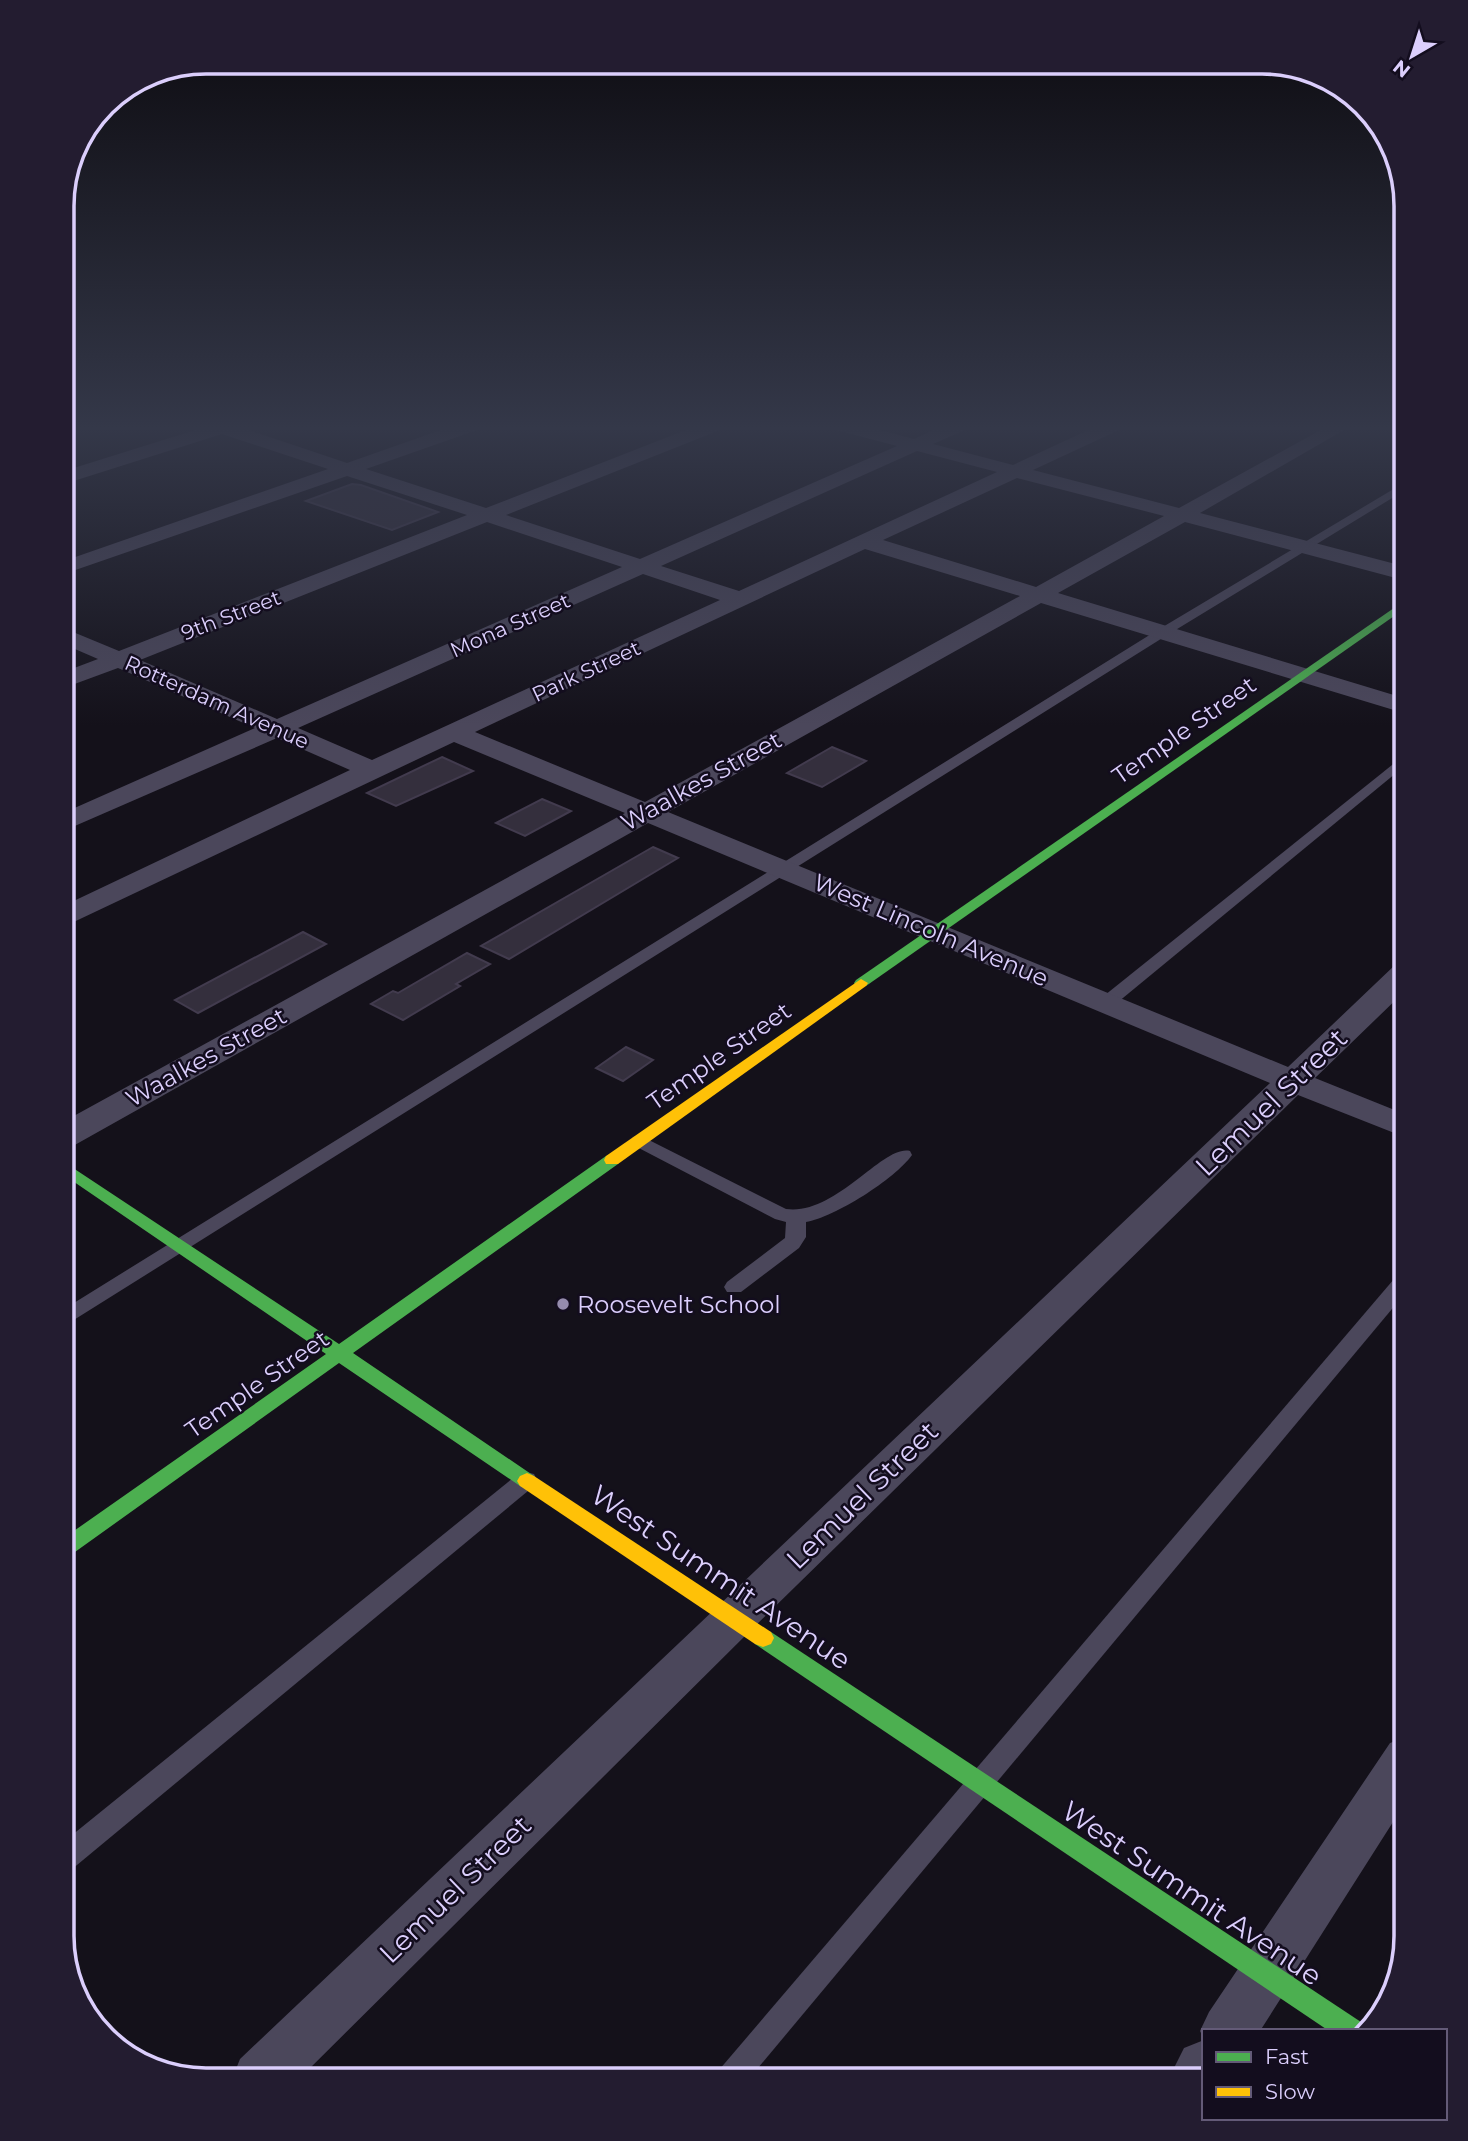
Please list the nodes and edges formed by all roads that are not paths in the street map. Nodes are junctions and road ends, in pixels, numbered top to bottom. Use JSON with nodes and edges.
{"nodes":[{"id":1,"x":184,"y":526,"type":"edge"},
{"id":2,"x":457,"y":526,"type":"edge"},
{"id":3,"x":523,"y":526,"type":"edge"},
{"id":4,"x":733,"y":526,"type":"edge"},
{"id":5,"x":900,"y":526,"type":"edge"},
{"id":6,"x":1164,"y":526,"type":"edge"},
{"id":7,"x":1221,"y":526,"type":"edge"},
{"id":8,"x":1338,"y":526,"type":"edge"},
{"id":9,"x":866,"y":542,"type":"junction"},
{"id":10,"x":1304,"y":547,"type":"junction"},
{"id":11,"x":74,"y":564,"type":"edge"},
{"id":12,"x":643,"y":566,"type":"junction"},
{"id":13,"x":1394,"y":571,"type":"edge"},
{"id":14,"x":1035,"y":595,"type":"junction"},
{"id":15,"x":740,"y":599,"type":"junction"},
{"id":16,"x":1394,"y":611,"type":"edge"},
{"id":17,"x":1160,"y":634,"type":"junction"},
{"id":18,"x":74,"y":640,"type":"edge"},
{"id":19,"x":119,"y":659,"type":"junction"},
{"id":20,"x":1302,"y":676,"type":"junction"},
{"id":21,"x":74,"y":677,"type":"edge"},
{"id":22,"x":1394,"y":703,"type":"edge"},
{"id":23,"x":278,"y":729,"type":"junction"},
{"id":24,"x":455,"y":733,"type":"junction"},
{"id":25,"x":1394,"y":768,"type":"edge"},
{"id":26,"x":372,"y":770,"type":"junction"},
{"id":27,"x":645,"y":812,"type":"junction"},
{"id":28,"x":74,"y":818,"type":"edge"},
{"id":29,"x":783,"y":869,"type":"junction"},
{"id":30,"x":74,"y":913,"type":"edge"},
{"id":31,"x":933,"y":932,"type":"junction"},
{"id":32,"x":1394,"y":984,"type":"edge"},
{"id":33,"x":1106,"y":1003,"type":"junction"},
{"id":34,"x":1294,"y":1081,"type":"junction"},
{"id":35,"x":1394,"y":1123,"type":"edge"},
{"id":36,"x":74,"y":1131,"type":"edge"},
{"id":37,"x":639,"y":1141,"type":"junction"},
{"id":38,"x":903,"y":1155,"type":"dead end"},
{"id":39,"x":74,"y":1174,"type":"edge"},
{"id":40,"x":796,"y":1219,"type":"junction"},
{"id":41,"x":182,"y":1246,"type":"junction"},
{"id":42,"x":734,"y":1286,"type":"dead end"},
{"id":43,"x":1394,"y":1292,"type":"edge"},
{"id":44,"x":74,"y":1313,"type":"edge"},
{"id":45,"x":339,"y":1353,"type":"junction"},
{"id":46,"x":526,"y":1480,"type":"junction"},
{"id":47,"x":74,"y":1542,"type":"edge"},
{"id":48,"x":734,"y":1618,"type":"junction"},
{"id":49,"x":1394,"y":1778,"type":"edge"},
{"id":50,"x":981,"y":1783,"type":"junction"},
{"id":51,"x":74,"y":1850,"type":"edge"},
{"id":52,"x":1266,"y":1975,"type":"junction"},
{"id":53,"x":1229,"y":2029,"type":"edge"},
{"id":54,"x":1349,"y":2029,"type":"edge"},
{"id":55,"x":273,"y":2067,"type":"edge"},
{"id":56,"x":740,"y":2068,"type":"edge"}],
"edges":[{"from":1,"to":11,"type":"street"},
{"from":2,"to":19,"type":"street","name":"9th Street"},
{"from":3,"to":12,"type":"street"},
{"from":4,"to":12,"type":"street","name":"Mona Street"},
{"from":5,"to":9,"type":"street","name":"Park Street"},
{"from":6,"to":14,"type":"street","name":"Waalkes Street"},
{"from":7,"to":10,"type":"street"},
{"from":8,"to":10,"type":"lane"},
{"from":9,"to":14,"type":"street"},
{"from":9,"to":15,"type":"street","name":"Park Street"},
{"from":10,"to":13,"type":"street"},
{"from":10,"to":17,"type":"lane"},
{"from":12,"to":15,"type":"street"},
{"from":12,"to":23,"type":"street","name":"Mona Street"},
{"from":14,"to":17,"type":"street"},
{"from":14,"to":27,"type":"street","name":"Waalkes Street"},
{"from":15,"to":24,"type":"street","name":"Park Street"},
{"from":16,"to":20,"type":"street","name":"Temple Street"},
{"from":17,"to":20,"type":"street"},
{"from":17,"to":29,"type":"lane"},
{"from":18,"to":19,"type":"street","name":"Rotterdam Avenue"},
{"from":19,"to":21,"type":"street","name":"9th Street"},
{"from":19,"to":23,"type":"street","name":"Rotterdam Avenue"},
{"from":20,"to":22,"type":"street"},
{"from":20,"to":31,"type":"street","name":"Temple Street"},
{"from":23,"to":26,"type":"street","name":"Rotterdam Avenue"},
{"from":23,"to":28,"type":"street","name":"Mona Street"},
{"from":24,"to":26,"type":"street","name":"Park Street"},
{"from":24,"to":27,"type":"street","name":"West Lincoln Avenue"},
{"from":25,"to":33,"type":"lane"},
{"from":26,"to":30,"type":"street","name":"Park Street"},
{"from":27,"to":29,"type":"street","name":"West Lincoln Avenue"},
{"from":27,"to":36,"type":"street","name":"Waalkes Street"},
{"from":29,"to":31,"type":"street","name":"West Lincoln Avenue"},
{"from":29,"to":41,"type":"lane"},
{"from":31,"to":33,"type":"street","name":"West Lincoln Avenue"},
{"from":31,"to":37,"type":"street","name":"Temple Street"},
{"from":32,"to":34,"type":"street","name":"Lemuel Street"},
{"from":33,"to":34,"type":"street","name":"West Lincoln Avenue"},
{"from":34,"to":35,"type":"street","name":"West Lincoln Avenue"},
{"from":34,"to":48,"type":"street","name":"Lemuel Street"},
{"from":37,"to":40,"type":"lane"},
{"from":37,"to":45,"type":"street","name":"Temple Street"},
{"from":38,"to":40,"type":"lane"},
{"from":39,"to":41,"type":"street","name":"West Summit Avenue"},
{"from":40,"to":42,"type":"lane"},
{"from":41,"to":44,"type":"lane"},
{"from":41,"to":45,"type":"street","name":"West Summit Avenue"},
{"from":43,"to":50,"type":"lane"},
{"from":45,"to":46,"type":"street","name":"West Summit Avenue"},
{"from":45,"to":47,"type":"street","name":"Temple Street"},
{"from":46,"to":48,"type":"street","name":"West Summit Avenue"},
{"from":46,"to":51,"type":"lane"},
{"from":48,"to":50,"type":"street","name":"West Summit Avenue"},
{"from":48,"to":55,"type":"street","name":"Lemuel Street"},
{"from":49,"to":52,"type":"street"},
{"from":50,"to":52,"type":"street","name":"West Summit Avenue"},
{"from":50,"to":56,"type":"lane"},
{"from":52,"to":53,"type":"street"},
{"from":52,"to":54,"type":"street","name":"West Summit Avenue"}]}
